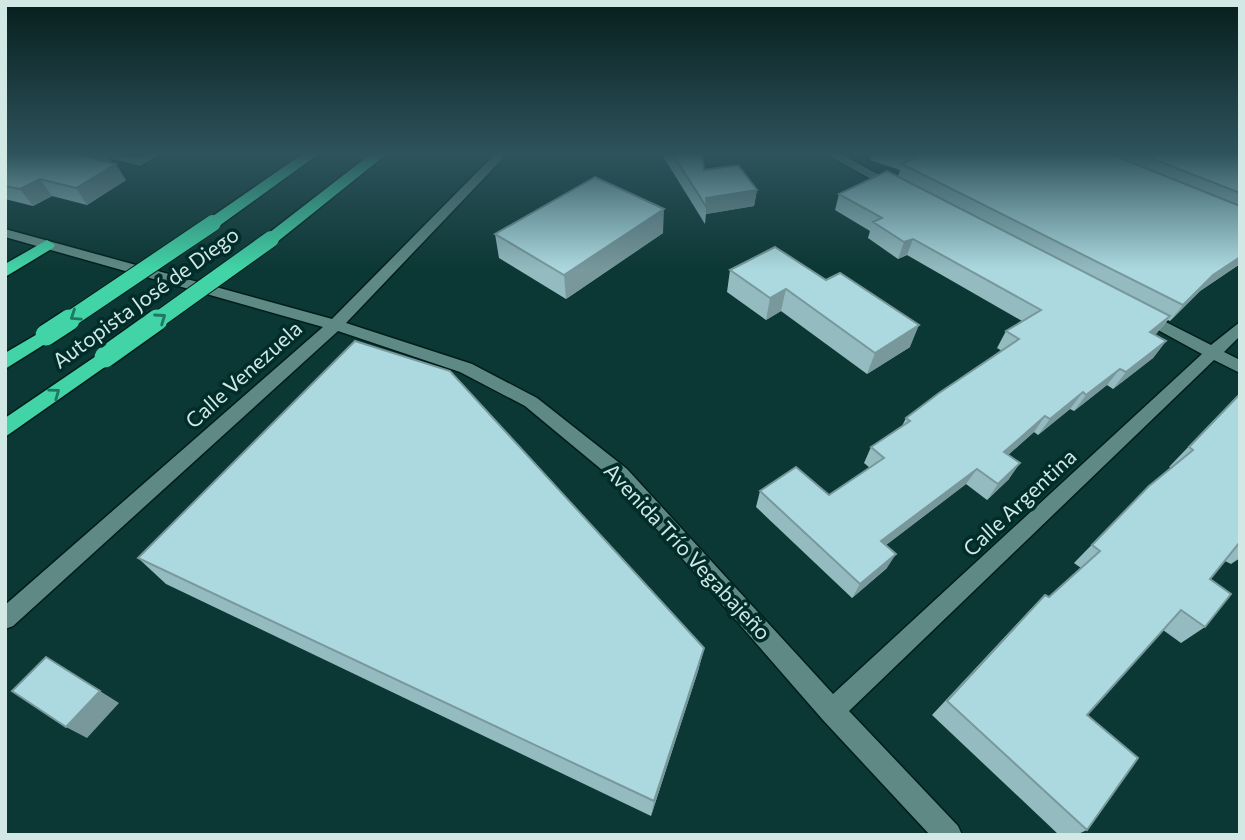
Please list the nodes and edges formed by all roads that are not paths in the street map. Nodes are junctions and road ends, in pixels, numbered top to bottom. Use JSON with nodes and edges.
{"nodes":[{"id":1,"x":257,"y":192,"type":"edge"},
{"id":2,"x":331,"y":192,"type":"edge"},
{"id":3,"x":464,"y":192,"type":"edge"},
{"id":4,"x":905,"y":192,"type":"edge"},
{"id":5,"x":914,"y":197,"type":"edge"},
{"id":6,"x":5,"y":233,"type":"edge"},
{"id":7,"x":47,"y":245,"type":"junction"},
{"id":8,"x":5,"y":272,"type":"edge"},
{"id":9,"x":1129,"y":309,"type":"edge"},
{"id":10,"x":335,"y":325,"type":"junction"},
{"id":11,"x":1240,"y":327,"type":"edge"},
{"id":12,"x":1213,"y":353,"type":"junction"},
{"id":13,"x":5,"y":362,"type":"edge"},
{"id":14,"x":1240,"y":367,"type":"edge"},
{"id":15,"x":5,"y":429,"type":"edge"},
{"id":16,"x":5,"y":619,"type":"edge"},
{"id":17,"x":832,"y":711,"type":"junction"},
{"id":18,"x":949,"y":835,"type":"edge"}],
"edges":[{"from":1,"to":13,"type":"highway","name":"Autopista José de Diego","one_way":true,"bridge":true},
{"from":15,"to":2,"type":"highway","name":"Autopista José de Diego","one_way":true,"bridge":true},
{"from":3,"to":10,"type":"street","name":"Calle Venezuela"},
{"from":4,"to":5,"type":"street"},
{"from":6,"to":7,"type":"street","name":"Avenida Trío Vegabajeño"},
{"from":7,"to":8,"type":"highway"},
{"from":7,"to":10,"type":"street","name":"Avenida Trío Vegabajeño"},
{"from":9,"to":12,"type":"street"},
{"from":10,"to":16,"type":"street","name":"Calle Venezuela"},
{"from":10,"to":17,"type":"street","name":"Avenida Trío Vegabajeño"},
{"from":11,"to":12,"type":"street","name":"Calle Argentina"},
{"from":12,"to":14,"type":"street"},
{"from":12,"to":17,"type":"street","name":"Calle Argentina"},
{"from":17,"to":18,"type":"street","name":"Avenida Trío Vegabajeño"}]}
